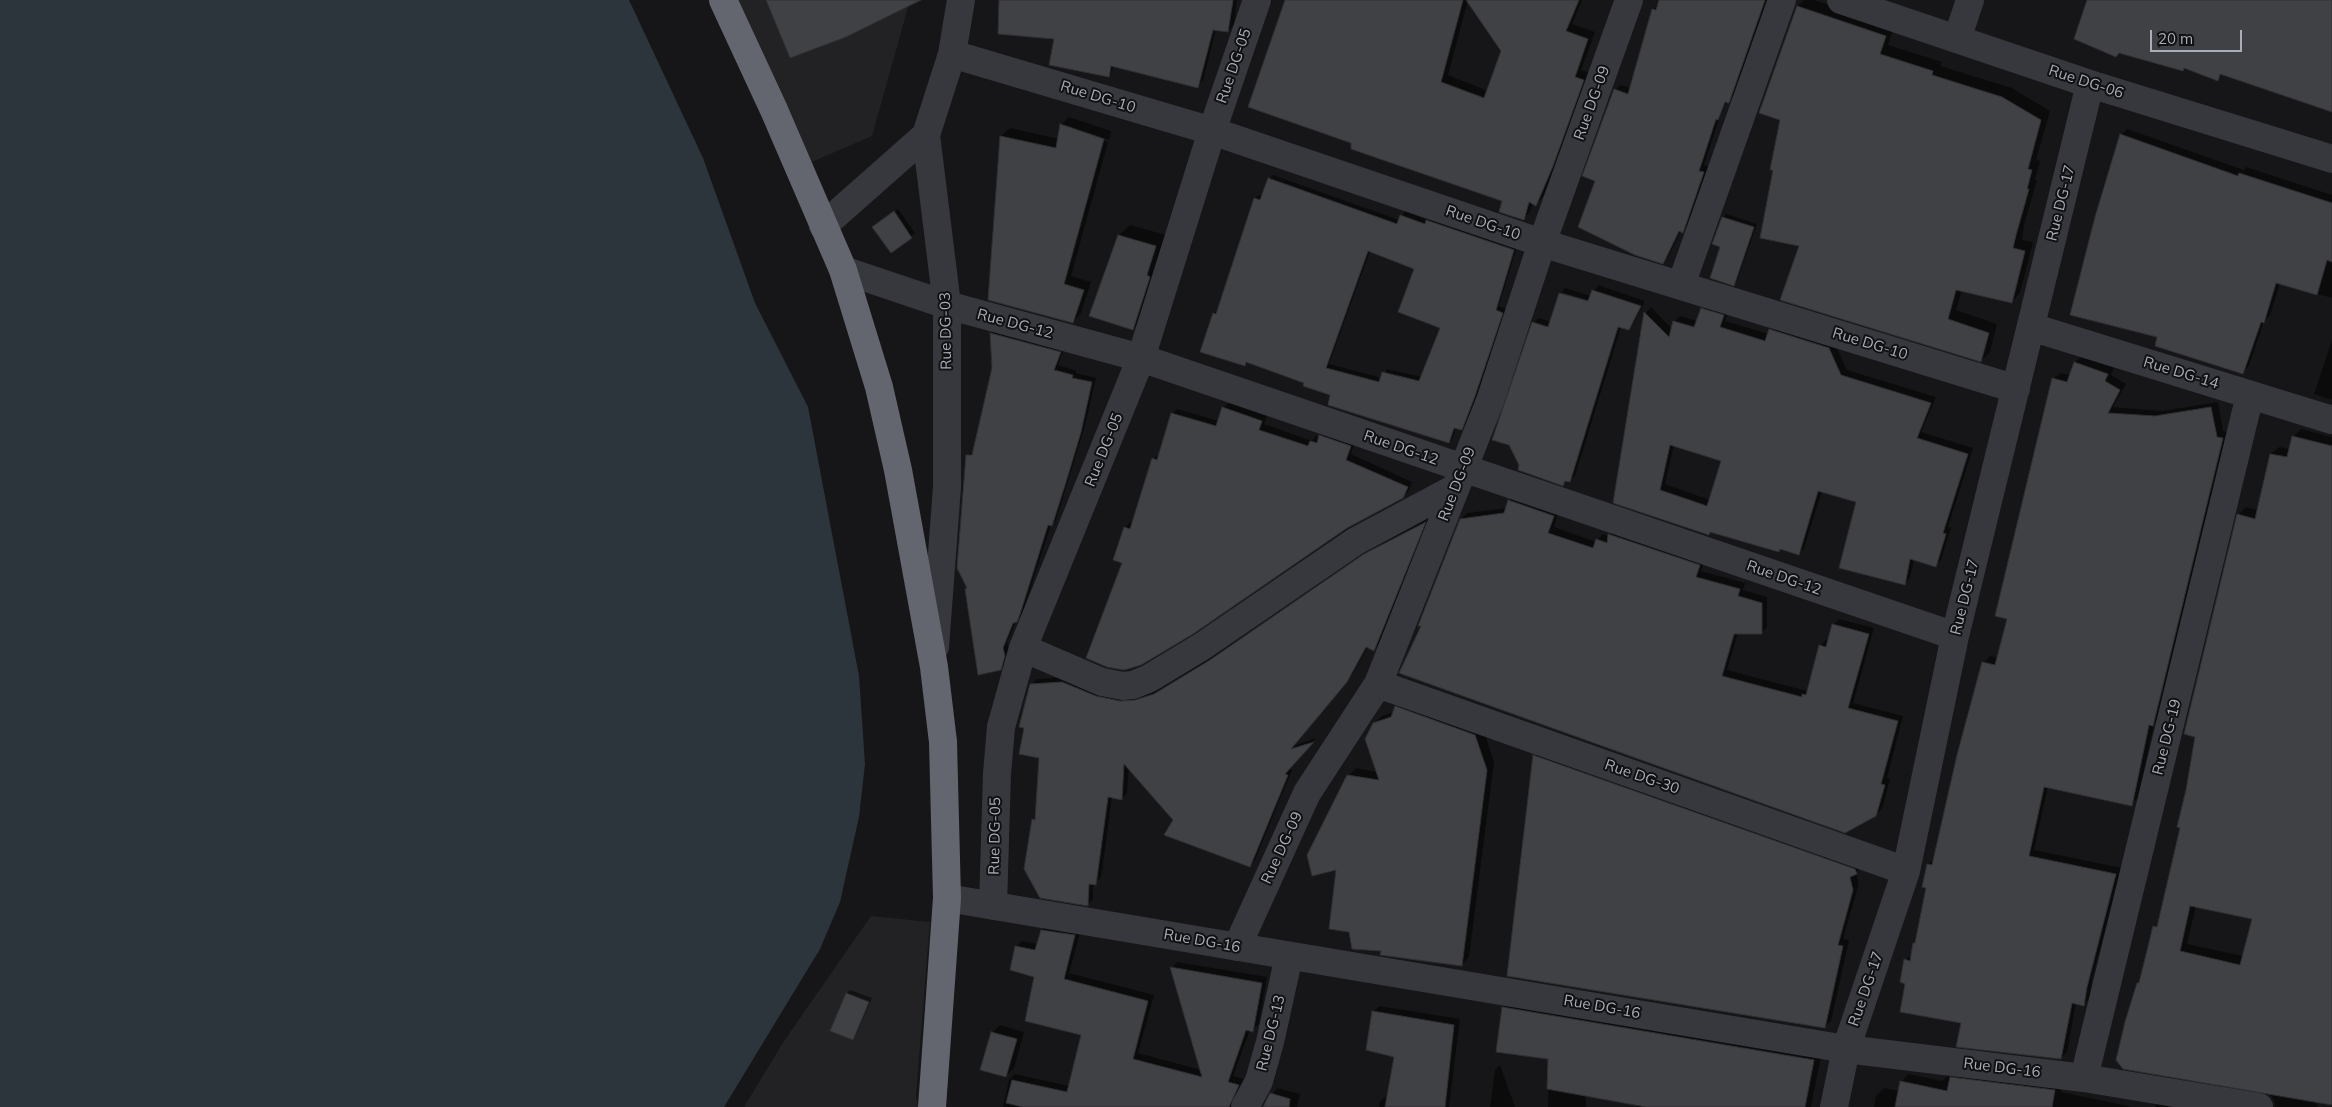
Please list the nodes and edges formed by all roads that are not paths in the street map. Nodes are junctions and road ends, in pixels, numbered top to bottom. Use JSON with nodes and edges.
{"nodes":[{"id":1,"x":723,"y":0,"type":"edge"},
{"id":2,"x":961,"y":0,"type":"edge"},
{"id":3,"x":1257,"y":0,"type":"edge"},
{"id":4,"x":1628,"y":0,"type":"edge"},
{"id":5,"x":1782,"y":0,"type":"edge"},
{"id":6,"x":1841,"y":0,"type":"edge"},
{"id":7,"x":1970,"y":0,"type":"edge"},
{"id":8,"x":1956,"y":39,"type":"junction"},
{"id":9,"x":952,"y":54,"type":"junction"},
{"id":10,"x":2090,"y":84,"type":"junction"},
{"id":11,"x":1212,"y":131,"type":"junction"},
{"id":12,"x":926,"y":135,"type":"junction"},
{"id":13,"x":2332,"y":159,"type":"edge"},
{"id":14,"x":823,"y":226,"type":"junction"},
{"id":15,"x":1542,"y":242,"type":"junction"},
{"id":16,"x":843,"y":270,"type":"junction"},
{"id":17,"x":1681,"y":285,"type":"junction"},
{"id":18,"x":947,"y":305,"type":"junction"},
{"id":19,"x":2030,"y":327,"type":"junction"},
{"id":20,"x":1141,"y":358,"type":"junction"},
{"id":21,"x":2016,"y":389,"type":"junction"},
{"id":22,"x":2250,"y":395,"type":"junction"},
{"id":23,"x":2332,"y":420,"type":"edge"},
{"id":24,"x":1459,"y":479,"type":"junction"},
{"id":25,"x":1955,"y":636,"type":"junction"},
{"id":26,"x":1023,"y":648,"type":"junction"},
{"id":27,"x":934,"y":668,"type":"junction"},
{"id":28,"x":1378,"y":684,"type":"junction"},
{"id":29,"x":1906,"y":871,"type":"junction"},
{"id":30,"x":947,"y":898,"type":"junction"},
{"id":31,"x":993,"y":906,"type":"junction"},
{"id":32,"x":1237,"y":947,"type":"junction"},
{"id":33,"x":1289,"y":956,"type":"junction"},
{"id":34,"x":1846,"y":1049,"type":"junction"},
{"id":35,"x":2084,"y":1078,"type":"junction"},
{"id":36,"x":932,"y":1107,"type":"edge"},
{"id":37,"x":1245,"y":1107,"type":"edge"},
{"id":38,"x":1834,"y":1107,"type":"edge"},
{"id":39,"x":2259,"y":1107,"type":"edge"}],
"edges":[{"from":1,"to":14,"type":"highway"},
{"from":2,"to":9,"type":"street","name":"Rue DG-03"},
{"from":3,"to":11,"type":"street","name":"Rue DG-05"},
{"from":4,"to":15,"type":"street","name":"Rue DG-09"},
{"from":5,"to":17,"type":"street"},
{"from":6,"to":8,"type":"street","name":"Rue DG-06"},
{"from":7,"to":8,"type":"street"},
{"from":8,"to":10,"type":"street","name":"Rue DG-06"},
{"from":9,"to":11,"type":"street","name":"Rue DG-10"},
{"from":9,"to":12,"type":"street","name":"Rue DG-03"},
{"from":10,"to":13,"type":"street","name":"Rue DG-06"},
{"from":10,"to":19,"type":"street","name":"Rue DG-17"},
{"from":11,"to":15,"type":"street","name":"Rue DG-10"},
{"from":11,"to":20,"type":"street","name":"Rue DG-05"},
{"from":12,"to":14,"type":"street"},
{"from":12,"to":18,"type":"street","name":"Rue DG-03"},
{"from":14,"to":16,"type":"highway"},
{"from":15,"to":17,"type":"street","name":"Rue DG-10"},
{"from":15,"to":24,"type":"street","name":"Rue DG-09"},
{"from":16,"to":18,"type":"street","name":"Rue DG-12"},
{"from":16,"to":27,"type":"highway"},
{"from":17,"to":21,"type":"street","name":"Rue DG-10"},
{"from":18,"to":20,"type":"street","name":"Rue DG-12"},
{"from":18,"to":27,"type":"street","name":"Rue DG-03"},
{"from":19,"to":21,"type":"street","name":"Rue DG-17"},
{"from":19,"to":22,"type":"street","name":"Rue DG-14"},
{"from":20,"to":24,"type":"street","name":"Rue DG-12"},
{"from":20,"to":26,"type":"street","name":"Rue DG-05"},
{"from":21,"to":25,"type":"street","name":"Rue DG-17"},
{"from":22,"to":23,"type":"street","name":"Rue DG-14"},
{"from":22,"to":35,"type":"street","name":"Rue DG-19"},
{"from":24,"to":25,"type":"street","name":"Rue DG-12"},
{"from":24,"to":26,"type":"street"},
{"from":24,"to":28,"type":"street","name":"Rue DG-09"},
{"from":25,"to":29,"type":"street","name":"Rue DG-17"},
{"from":26,"to":31,"type":"street","name":"Rue DG-05"},
{"from":27,"to":30,"type":"highway"},
{"from":28,"to":29,"type":"street","name":"Rue DG-30"},
{"from":28,"to":32,"type":"street","name":"Rue DG-09"},
{"from":29,"to":34,"type":"street","name":"Rue DG-17"},
{"from":30,"to":31,"type":"street","name":"Rue DG-16"},
{"from":30,"to":36,"type":"highway"},
{"from":31,"to":32,"type":"street","name":"Rue DG-16"},
{"from":32,"to":33,"type":"street","name":"Rue DG-16"},
{"from":33,"to":34,"type":"street","name":"Rue DG-16"},
{"from":33,"to":37,"type":"street","name":"Rue DG-13"},
{"from":34,"to":35,"type":"street","name":"Rue DG-16"},
{"from":34,"to":38,"type":"street","name":"Rue DG-17"},
{"from":35,"to":39,"type":"street","name":"Rue DG-16"}]}
